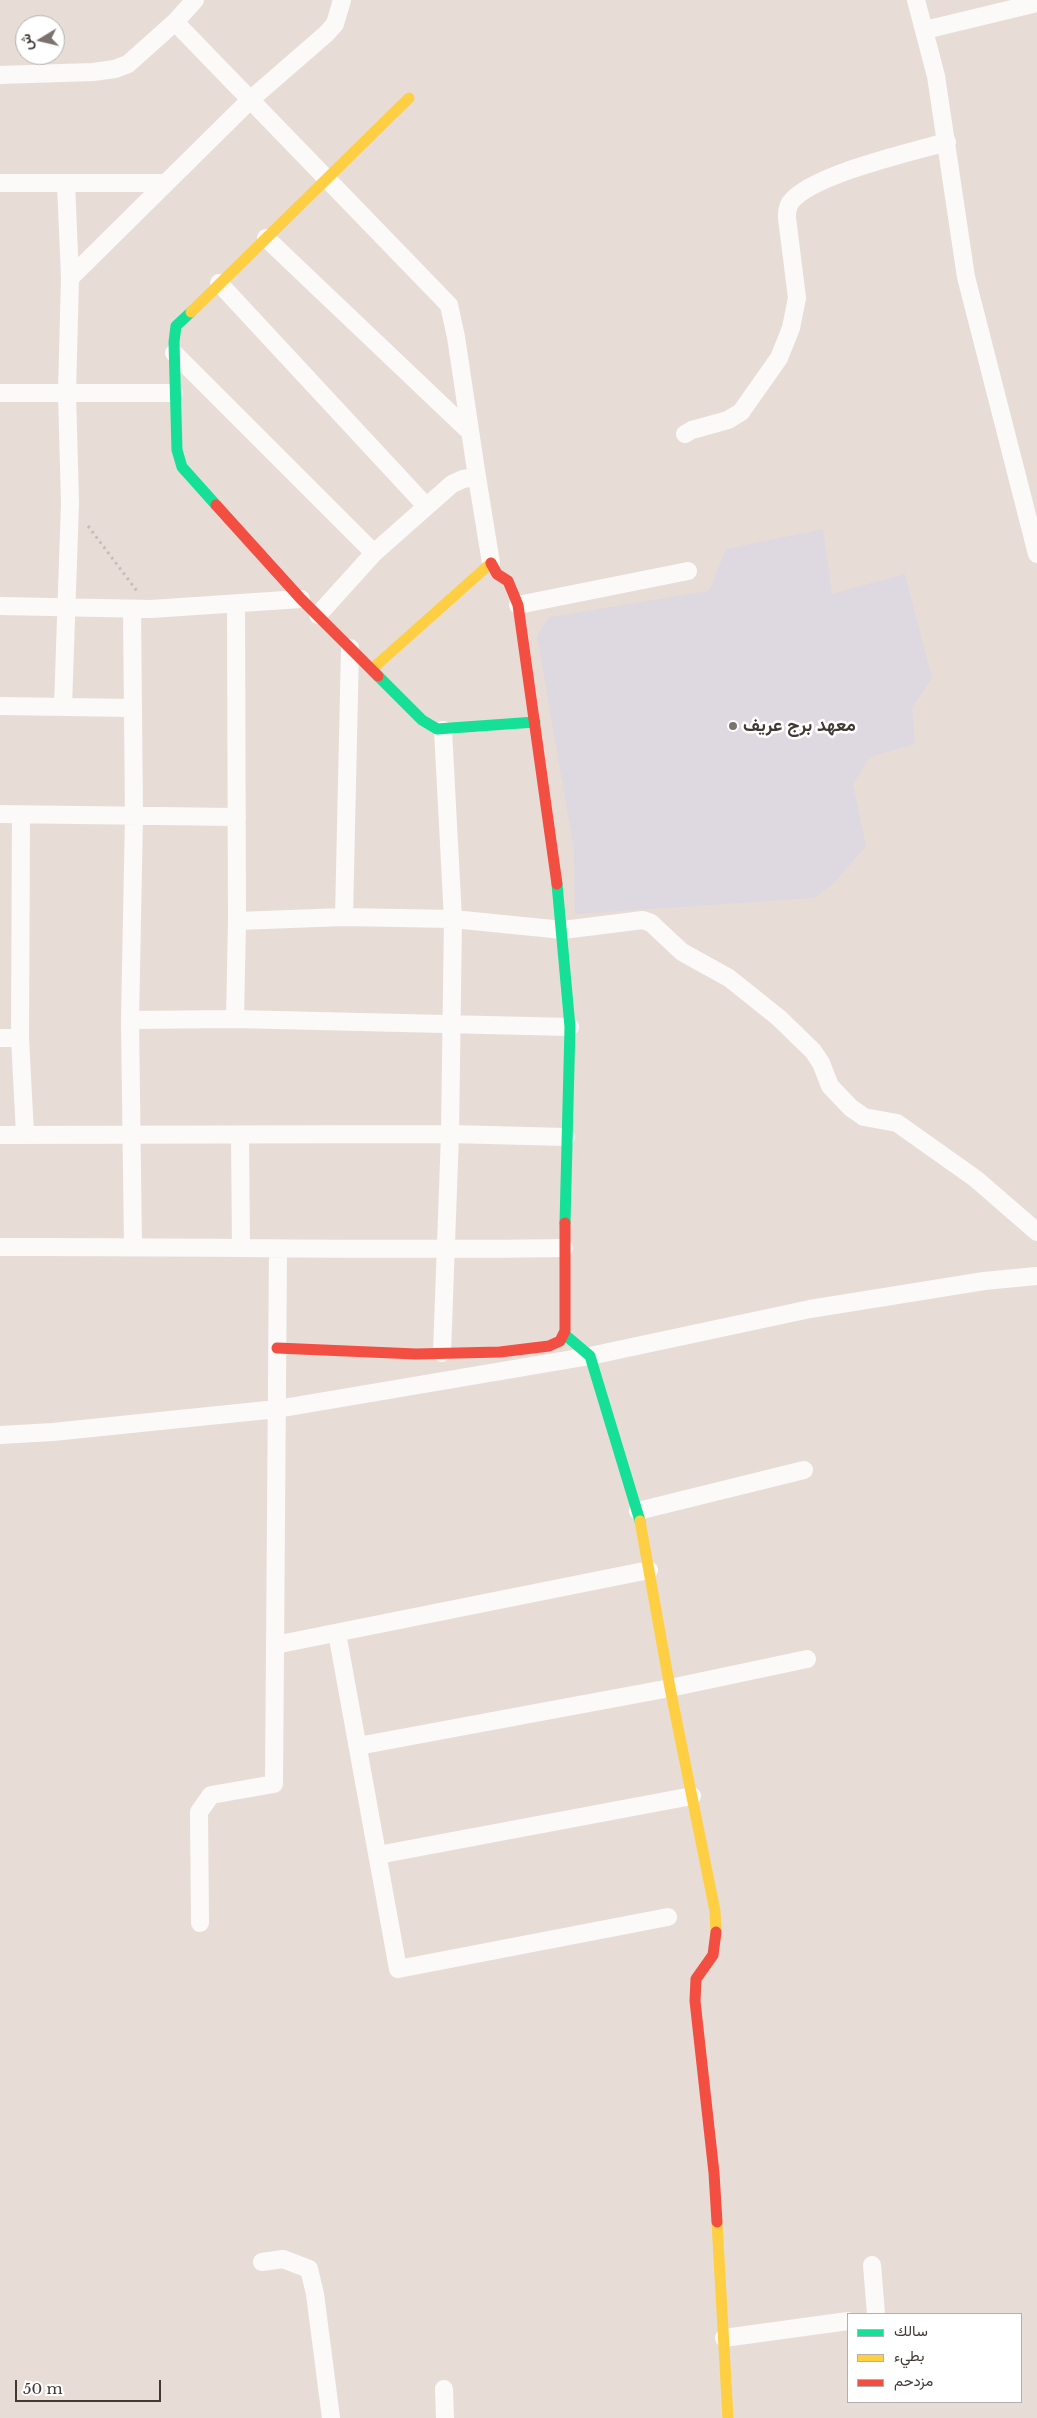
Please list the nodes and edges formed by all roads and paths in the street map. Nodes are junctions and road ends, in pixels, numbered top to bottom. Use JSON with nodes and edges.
{"nodes":[{"id":1,"x":195,"y":0,"type":"edge"},
{"id":2,"x":342,"y":0,"type":"edge"},
{"id":3,"x":916,"y":0,"type":"edge"},
{"id":4,"x":1037,"y":3,"type":"edge"},
{"id":5,"x":175,"y":22,"type":"junction"},
{"id":6,"x":925,"y":30,"type":"junction"},
{"id":7,"x":0,"y":75,"type":"edge"},
{"id":8,"x":409,"y":98,"type":"dead end"},
{"id":9,"x":250,"y":100,"type":"junction"},
{"id":10,"x":947,"y":142,"type":"junction"},
{"id":11,"x":326,"y":180,"type":"junction"},
{"id":12,"x":0,"y":182,"type":"edge"},
{"id":13,"x":66,"y":183,"type":"junction"},
{"id":14,"x":166,"y":183,"type":"junction"},
{"id":15,"x":266,"y":238,"type":"junction"},
{"id":16,"x":70,"y":278,"type":"junction"},
{"id":17,"x":218,"y":284,"type":"junction"},
{"id":18,"x":174,"y":353,"type":"junction"},
{"id":19,"x":0,"y":393,"type":"edge"},
{"id":20,"x":67,"y":393,"type":"junction"},
{"id":21,"x":174,"y":393,"type":"junction"},
{"id":22,"x":469,"y":431,"type":"junction"},
{"id":23,"x":685,"y":434,"type":"dead end"},
{"id":24,"x":478,"y":477,"type":"junction"},
{"id":25,"x":70,"y":502,"type":"junction"},
{"id":26,"x":426,"y":506,"type":"junction"},
{"id":27,"x":374,"y":553,"type":"junction"},
{"id":28,"x":1037,"y":554,"type":"edge"},
{"id":29,"x":491,"y":564,"type":"junction"},
{"id":30,"x":688,"y":571,"type":"dead end"},
{"id":31,"x":300,"y":599,"type":"junction"},
{"id":32,"x":236,"y":604,"type":"junction"},
{"id":33,"x":518,"y":605,"type":"junction"},
{"id":34,"x":0,"y":606,"type":"edge"},
{"id":35,"x":65,"y":606,"type":"junction"},
{"id":36,"x":151,"y":609,"type":"junction"},
{"id":37,"x":132,"y":610,"type":"junction"},
{"id":38,"x":318,"y":615,"type":"junction"},
{"id":39,"x":350,"y":648,"type":"junction"},
{"id":40,"x":372,"y":669,"type":"junction"},
{"id":41,"x":0,"y":706,"type":"edge"},
{"id":42,"x":64,"y":706,"type":"junction"},
{"id":43,"x":133,"y":708,"type":"junction"},
{"id":44,"x":535,"y":722,"type":"junction"},
{"id":45,"x":443,"y":730,"type":"junction"},
{"id":46,"x":0,"y":814,"type":"edge"},
{"id":47,"x":21,"y":815,"type":"junction"},
{"id":48,"x":134,"y":816,"type":"junction"},
{"id":49,"x":237,"y":817,"type":"junction"},
{"id":50,"x":344,"y":917,"type":"junction"},
{"id":51,"x":453,"y":919,"type":"junction"},
{"id":52,"x":237,"y":921,"type":"junction"},
{"id":53,"x":563,"y":930,"type":"junction"},
{"id":54,"x":235,"y":1019,"type":"junction"},
{"id":55,"x":130,"y":1020,"type":"junction"},
{"id":56,"x":452,"y":1023,"type":"junction"},
{"id":57,"x":570,"y":1027,"type":"junction"},
{"id":58,"x":0,"y":1038,"type":"edge"},
{"id":59,"x":20,"y":1038,"type":"junction"},
{"id":60,"x":25,"y":1134,"type":"junction"},
{"id":61,"x":450,"y":1134,"type":"junction"},
{"id":62,"x":0,"y":1135,"type":"edge"},
{"id":63,"x":133,"y":1135,"type":"junction"},
{"id":64,"x":240,"y":1135,"type":"junction"},
{"id":65,"x":566,"y":1137,"type":"junction"},
{"id":66,"x":1037,"y":1232,"type":"edge"},
{"id":67,"x":133,"y":1246,"type":"junction"},
{"id":68,"x":0,"y":1247,"type":"edge"},
{"id":69,"x":242,"y":1247,"type":"junction"},
{"id":70,"x":564,"y":1248,"type":"junction"},
{"id":71,"x":278,"y":1249,"type":"junction"},
{"id":72,"x":445,"y":1250,"type":"junction"},
{"id":73,"x":1037,"y":1276,"type":"edge"},
{"id":74,"x":564,"y":1334,"type":"junction"},
{"id":75,"x":277,"y":1348,"type":"junction"},
{"id":76,"x":442,"y":1353,"type":"junction"},
{"id":77,"x":590,"y":1356,"type":"junction"},
{"id":78,"x":277,"y":1409,"type":"junction"},
{"id":79,"x":0,"y":1435,"type":"edge"},
{"id":80,"x":804,"y":1470,"type":"dead end"},
{"id":81,"x":638,"y":1511,"type":"junction"},
{"id":82,"x":649,"y":1570,"type":"junction"},
{"id":83,"x":338,"y":1632,"type":"junction"},
{"id":84,"x":275,"y":1645,"type":"junction"},
{"id":85,"x":807,"y":1659,"type":"dead end"},
{"id":86,"x":670,"y":1688,"type":"junction"},
{"id":87,"x":358,"y":1746,"type":"junction"},
{"id":88,"x":692,"y":1796,"type":"junction"},
{"id":89,"x":378,"y":1855,"type":"junction"},
{"id":90,"x":668,"y":1917,"type":"dead end"},
{"id":91,"x":200,"y":1923,"type":"dead end"},
{"id":92,"x":262,"y":2262,"type":"dead end"},
{"id":93,"x":872,"y":2265,"type":"dead end"},
{"id":94,"x":876,"y":2313,"type":"edge"},
{"id":95,"x":847,"y":2321,"type":"edge"},
{"id":96,"x":724,"y":2338,"type":"junction"},
{"id":97,"x":444,"y":2389,"type":"dead end"},
{"id":98,"x":331,"y":2418,"type":"edge"},
{"id":99,"x":445,"y":2418,"type":"edge"},
{"id":100,"x":728,"y":2418,"type":"edge"}],
"edges":[{"from":1,"to":5,"type":"street"},
{"from":2,"to":9,"type":"street"},
{"from":3,"to":6,"type":"street"},
{"from":4,"to":6,"type":"street"},
{"from":5,"to":7,"type":"street"},
{"from":5,"to":9,"type":"street"},
{"from":6,"to":10,"type":"street"},
{"from":8,"to":11,"type":"street"},
{"from":9,"to":11,"type":"street"},
{"from":9,"to":14,"type":"street"},
{"from":10,"to":23,"type":"street"},
{"from":10,"to":28,"type":"street"},
{"from":11,"to":15,"type":"street"},
{"from":11,"to":22,"type":"street"},
{"from":12,"to":13,"type":"street"},
{"from":13,"to":14,"type":"street"},
{"from":13,"to":16,"type":"street"},
{"from":14,"to":16,"type":"street"},
{"from":15,"to":17,"type":"street"},
{"from":15,"to":22,"type":"street"},
{"from":16,"to":20,"type":"street"},
{"from":17,"to":18,"type":"street"},
{"from":17,"to":26,"type":"street"},
{"from":18,"to":21,"type":"street"},
{"from":18,"to":27,"type":"street"},
{"from":19,"to":20,"type":"street"},
{"from":20,"to":21,"type":"street"},
{"from":20,"to":25,"type":"street"},
{"from":21,"to":31,"type":"street"},
{"from":22,"to":24,"type":"street"},
{"from":24,"to":26,"type":"street"},
{"from":24,"to":29,"type":"street"},
{"from":25,"to":35,"type":"street"},
{"from":25,"to":36,"type":"path"},
{"from":26,"to":27,"type":"street"},
{"from":27,"to":38,"type":"street"},
{"from":29,"to":33,"type":"street"},
{"from":29,"to":40,"type":"street"},
{"from":30,"to":33,"type":"street"},
{"from":31,"to":32,"type":"street"},
{"from":31,"to":38,"type":"street"},
{"from":32,"to":36,"type":"street"},
{"from":32,"to":49,"type":"street"},
{"from":33,"to":44,"type":"street"},
{"from":34,"to":35,"type":"street"},
{"from":35,"to":37,"type":"street"},
{"from":35,"to":42,"type":"street"},
{"from":36,"to":37,"type":"street"},
{"from":37,"to":43,"type":"street"},
{"from":38,"to":39,"type":"street"},
{"from":39,"to":40,"type":"street"},
{"from":39,"to":50,"type":"street"},
{"from":40,"to":45,"type":"street"},
{"from":41,"to":42,"type":"street"},
{"from":42,"to":43,"type":"street"},
{"from":43,"to":48,"type":"street"},
{"from":44,"to":45,"type":"street"},
{"from":44,"to":53,"type":"street"},
{"from":45,"to":51,"type":"street"},
{"from":46,"to":47,"type":"street"},
{"from":47,"to":48,"type":"street"},
{"from":47,"to":59,"type":"street"},
{"from":48,"to":49,"type":"street"},
{"from":48,"to":55,"type":"street"},
{"from":49,"to":52,"type":"street"},
{"from":50,"to":51,"type":"street"},
{"from":50,"to":52,"type":"street"},
{"from":51,"to":53,"type":"street"},
{"from":51,"to":56,"type":"street"},
{"from":52,"to":54,"type":"street"},
{"from":53,"to":57,"type":"street"},
{"from":53,"to":66,"type":"street"},
{"from":54,"to":55,"type":"street"},
{"from":54,"to":56,"type":"street"},
{"from":55,"to":63,"type":"street"},
{"from":56,"to":57,"type":"street"},
{"from":56,"to":61,"type":"street"},
{"from":57,"to":65,"type":"street"},
{"from":58,"to":59,"type":"street"},
{"from":59,"to":60,"type":"street"},
{"from":60,"to":62,"type":"street"},
{"from":60,"to":63,"type":"street"},
{"from":61,"to":64,"type":"street"},
{"from":61,"to":65,"type":"street"},
{"from":61,"to":72,"type":"street"},
{"from":63,"to":64,"type":"street"},
{"from":63,"to":67,"type":"street"},
{"from":64,"to":69,"type":"street"},
{"from":65,"to":70,"type":"street"},
{"from":67,"to":68,"type":"street"},
{"from":67,"to":69,"type":"street"},
{"from":69,"to":71,"type":"street"},
{"from":70,"to":72,"type":"street"},
{"from":70,"to":74,"type":"street"},
{"from":71,"to":72,"type":"street"},
{"from":71,"to":75,"type":"street"},
{"from":72,"to":76,"type":"street"},
{"from":73,"to":77,"type":"street"},
{"from":74,"to":76,"type":"street"},
{"from":74,"to":77,"type":"street"},
{"from":75,"to":76,"type":"street"},
{"from":75,"to":78,"type":"street"},
{"from":77,"to":78,"type":"street"},
{"from":77,"to":81,"type":"street"},
{"from":78,"to":79,"type":"street"},
{"from":78,"to":84,"type":"street"},
{"from":80,"to":81,"type":"street"},
{"from":81,"to":82,"type":"street"},
{"from":82,"to":83,"type":"street"},
{"from":82,"to":86,"type":"street"},
{"from":83,"to":84,"type":"street"},
{"from":83,"to":87,"type":"street"},
{"from":84,"to":91,"type":"street"},
{"from":85,"to":86,"type":"street"},
{"from":86,"to":87,"type":"street"},
{"from":86,"to":88,"type":"street"},
{"from":87,"to":89,"type":"street"},
{"from":88,"to":89,"type":"street"},
{"from":88,"to":96,"type":"street"},
{"from":89,"to":90,"type":"street"},
{"from":92,"to":98,"type":"street"},
{"from":93,"to":94,"type":"street"},
{"from":95,"to":96,"type":"street"},
{"from":96,"to":100,"type":"street"},
{"from":97,"to":99,"type":"street"}]}
